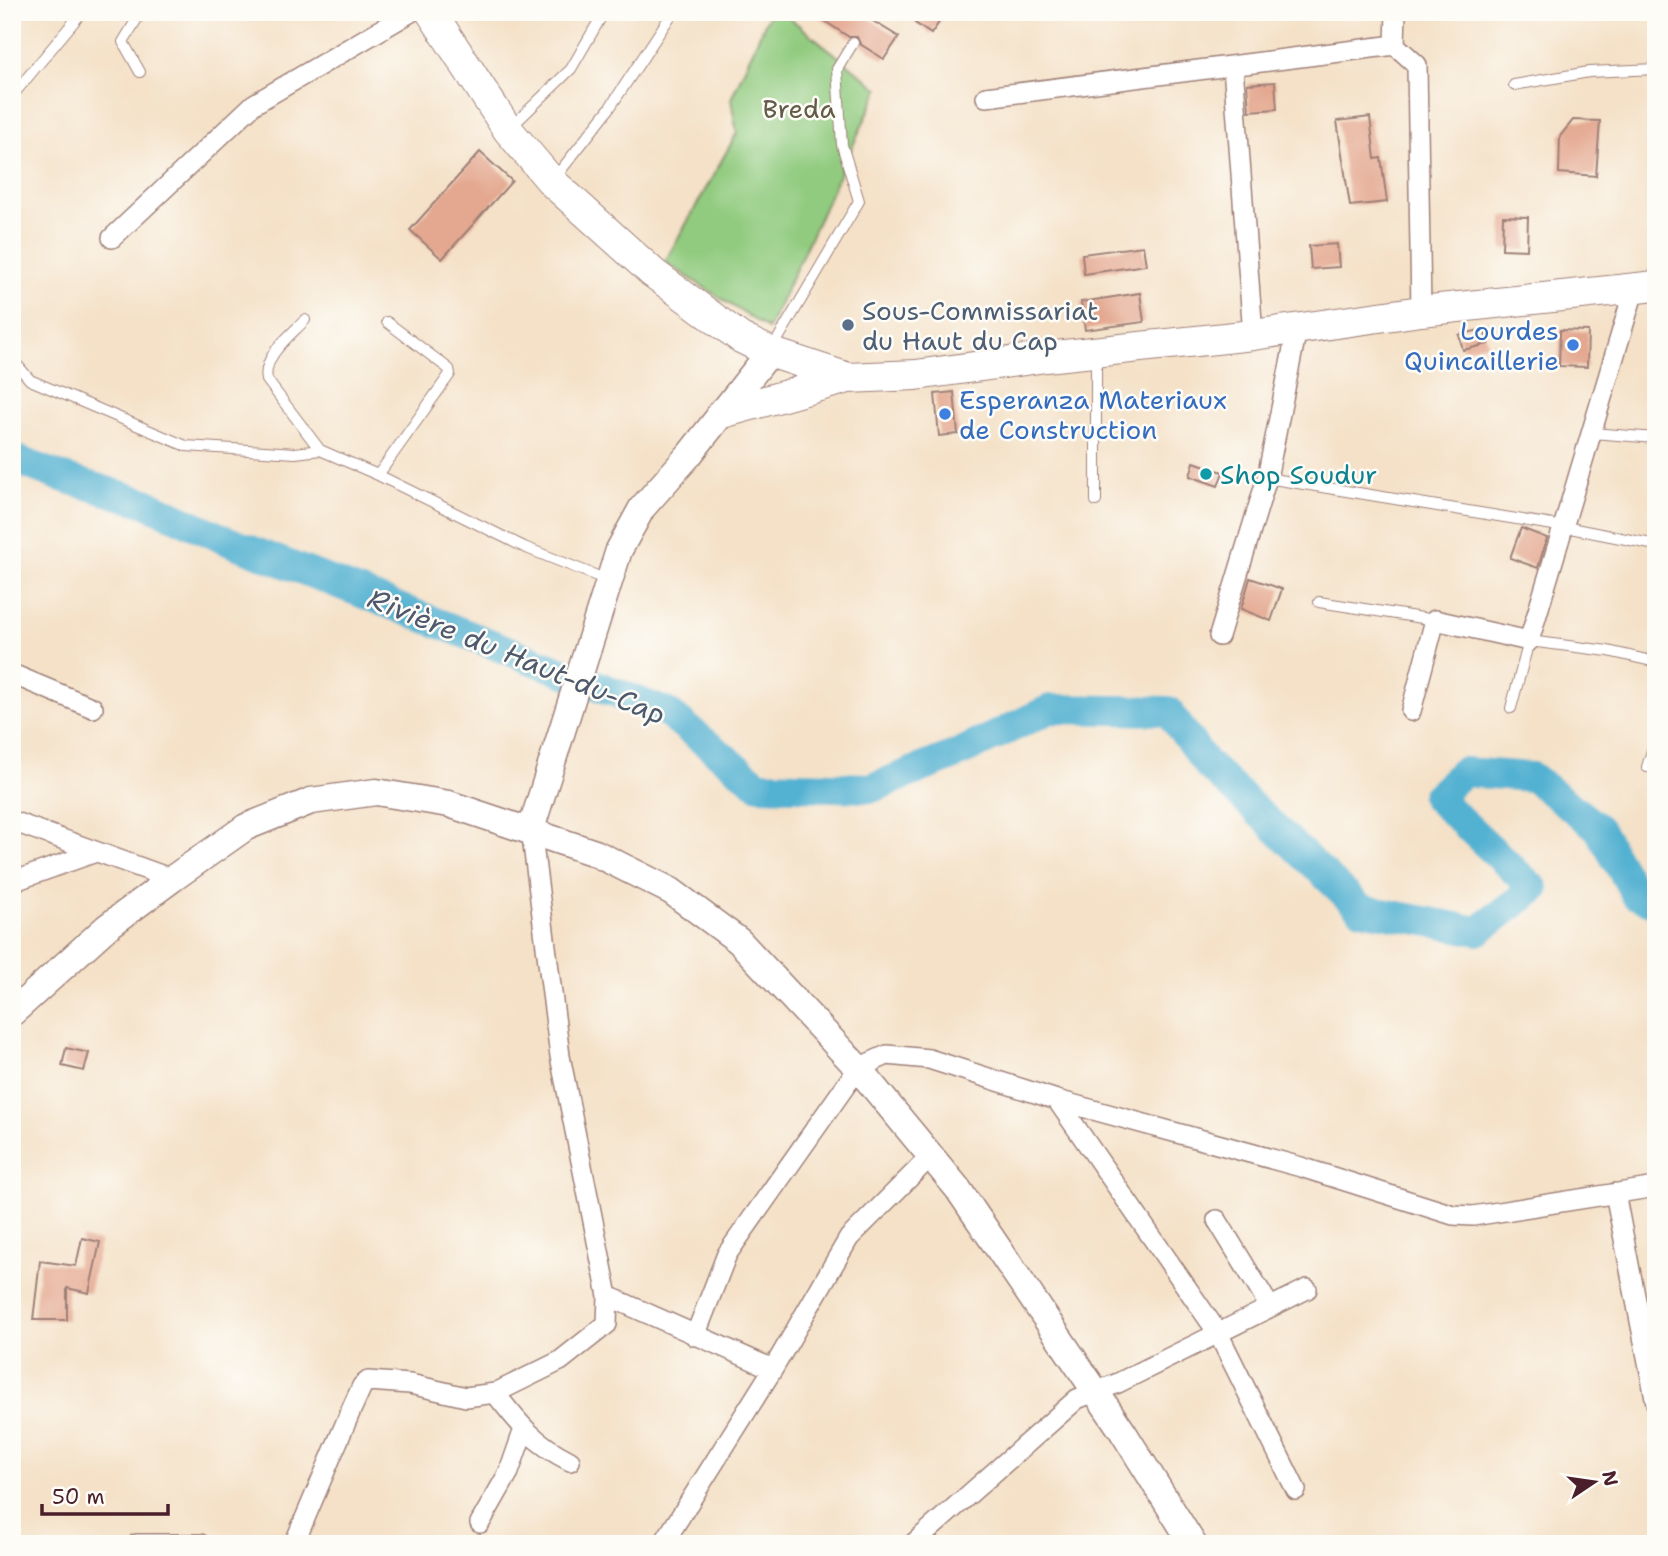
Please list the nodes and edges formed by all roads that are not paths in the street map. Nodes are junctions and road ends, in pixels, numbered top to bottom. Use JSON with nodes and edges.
{"nodes":[{"id":1,"x":82,"y":12,"type":"edge"},
{"id":2,"x":141,"y":12,"type":"edge"},
{"id":3,"x":411,"y":12,"type":"edge"},
{"id":4,"x":431,"y":12,"type":"edge"},
{"id":5,"x":604,"y":12,"type":"edge"},
{"id":6,"x":673,"y":12,"type":"edge"},
{"id":7,"x":1396,"y":12,"type":"edge"},
{"id":8,"x":853,"y":43,"type":"dead end"},
{"id":9,"x":1395,"y":45,"type":"junction"},
{"id":10,"x":1233,"y":66,"type":"junction"},
{"id":11,"x":1656,"y":69,"type":"edge"},
{"id":12,"x":140,"y":72,"type":"dead end"},
{"id":13,"x":1514,"y":85,"type":"dead end"},
{"id":14,"x":12,"y":96,"type":"edge"},
{"id":15,"x":986,"y":97,"type":"dead end"},
{"id":16,"x":508,"y":130,"type":"junction"},
{"id":17,"x":552,"y":182,"type":"junction"},
{"id":18,"x":112,"y":238,"type":"dead end"},
{"id":19,"x":1645,"y":287,"type":"edge"},
{"id":20,"x":1421,"y":312,"type":"junction"},
{"id":21,"x":305,"y":320,"type":"dead end"},
{"id":22,"x":387,"y":322,"type":"dead end"},
{"id":23,"x":1297,"y":329,"type":"junction"},
{"id":24,"x":1254,"y":335,"type":"junction"},
{"id":25,"x":770,"y":352,"type":"junction"},
{"id":26,"x":1096,"y":352,"type":"junction"},
{"id":27,"x":12,"y":359,"type":"edge"},
{"id":28,"x":848,"y":378,"type":"junction"},
{"id":29,"x":722,"y":413,"type":"junction"},
{"id":30,"x":1592,"y":433,"type":"junction"},
{"id":31,"x":1656,"y":438,"type":"edge"},
{"id":32,"x":320,"y":450,"type":"junction"},
{"id":33,"x":378,"y":475,"type":"junction"},
{"id":34,"x":1267,"y":478,"type":"junction"},
{"id":35,"x":1096,"y":502,"type":"dead end"},
{"id":36,"x":1565,"y":527,"type":"junction"},
{"id":37,"x":1656,"y":545,"type":"edge"},
{"id":38,"x":610,"y":582,"type":"junction"},
{"id":39,"x":1319,"y":602,"type":"dead end"},
{"id":40,"x":1435,"y":621,"type":"junction"},
{"id":41,"x":1219,"y":636,"type":"dead end"},
{"id":42,"x":1530,"y":641,"type":"junction"},
{"id":43,"x":1656,"y":662,"type":"edge"},
{"id":44,"x":12,"y":674,"type":"edge"},
{"id":45,"x":93,"y":708,"type":"dead end"},
{"id":46,"x":1511,"y":708,"type":"dead end"},
{"id":47,"x":1411,"y":711,"type":"dead end"},
{"id":48,"x":1656,"y":738,"type":"edge"},
{"id":49,"x":1647,"y":767,"type":"dead end"},
{"id":50,"x":12,"y":821,"type":"edge"},
{"id":51,"x":531,"y":830,"type":"junction"},
{"id":52,"x":96,"y":852,"type":"junction"},
{"id":53,"x":172,"y":879,"type":"junction"},
{"id":54,"x":12,"y":882,"type":"edge"},
{"id":55,"x":12,"y":1013,"type":"edge"},
{"id":56,"x":858,"y":1068,"type":"junction"},
{"id":57,"x":1057,"y":1100,"type":"junction"},
{"id":58,"x":932,"y":1155,"type":"junction"},
{"id":59,"x":1656,"y":1187,"type":"edge"},
{"id":60,"x":1615,"y":1193,"type":"junction"},
{"id":61,"x":1217,"y":1220,"type":"dead end"},
{"id":62,"x":1307,"y":1289,"type":"dead end"},
{"id":63,"x":608,"y":1297,"type":"junction"},
{"id":64,"x":1270,"y":1307,"type":"junction"},
{"id":65,"x":1218,"y":1333,"type":"junction"},
{"id":66,"x":695,"y":1336,"type":"junction"},
{"id":67,"x":773,"y":1369,"type":"junction"},
{"id":68,"x":1093,"y":1392,"type":"junction"},
{"id":69,"x":495,"y":1393,"type":"junction"},
{"id":70,"x":1656,"y":1403,"type":"edge"},
{"id":71,"x":524,"y":1429,"type":"junction"},
{"id":72,"x":569,"y":1461,"type":"dead end"},
{"id":73,"x":1296,"y":1490,"type":"dead end"},
{"id":74,"x":480,"y":1523,"type":"dead end"},
{"id":75,"x":137,"y":1544,"type":"edge"},
{"id":76,"x":200,"y":1544,"type":"edge"},
{"id":77,"x":294,"y":1544,"type":"edge"},
{"id":78,"x":663,"y":1544,"type":"edge"},
{"id":79,"x":914,"y":1544,"type":"edge"},
{"id":80,"x":1193,"y":1544,"type":"edge"}],
"edges":[{"from":1,"to":14,"type":"lane"},
{"from":2,"to":12,"type":"lane"},
{"from":3,"to":18,"type":"street"},
{"from":4,"to":16,"type":"main road"},
{"from":5,"to":16,"type":"lane"},
{"from":6,"to":17,"type":"lane"},
{"from":7,"to":9,"type":"street"},
{"from":8,"to":25,"type":"lane"},
{"from":9,"to":10,"type":"street"},
{"from":9,"to":20,"type":"street"},
{"from":10,"to":15,"type":"street"},
{"from":10,"to":24,"type":"street"},
{"from":11,"to":13,"type":"lane"},
{"from":16,"to":17,"type":"main road"},
{"from":17,"to":25,"type":"main road"},
{"from":19,"to":20,"type":"main road"},
{"from":19,"to":30,"type":"street"},
{"from":20,"to":23,"type":"main road"},
{"from":21,"to":32,"type":"lane"},
{"from":22,"to":33,"type":"lane"},
{"from":23,"to":24,"type":"main road"},
{"from":23,"to":34,"type":"street"},
{"from":24,"to":26,"type":"main road"},
{"from":25,"to":28,"type":"main road"},
{"from":25,"to":29,"type":"main road"},
{"from":26,"to":28,"type":"main road"},
{"from":26,"to":35,"type":"lane"},
{"from":27,"to":32,"type":"lane"},
{"from":28,"to":29,"type":"main road"},
{"from":29,"to":38,"type":"main road"},
{"from":30,"to":31,"type":"lane"},
{"from":30,"to":36,"type":"street"},
{"from":32,"to":33,"type":"lane"},
{"from":33,"to":38,"type":"lane"},
{"from":34,"to":36,"type":"lane"},
{"from":34,"to":41,"type":"street"},
{"from":36,"to":37,"type":"lane"},
{"from":36,"to":42,"type":"street"},
{"from":38,"to":51,"type":"main road"},
{"from":39,"to":40,"type":"lane"},
{"from":40,"to":42,"type":"street"},
{"from":40,"to":47,"type":"street"},
{"from":42,"to":43,"type":"lane"},
{"from":42,"to":46,"type":"lane"},
{"from":44,"to":45,"type":"street"},
{"from":48,"to":49,"type":"lane"},
{"from":50,"to":52,"type":"street"},
{"from":51,"to":53,"type":"main road"},
{"from":51,"to":56,"type":"main road"},
{"from":51,"to":63,"type":"street"},
{"from":52,"to":53,"type":"street"},
{"from":52,"to":54,"type":"street"},
{"from":53,"to":55,"type":"main road"},
{"from":56,"to":57,"type":"street"},
{"from":56,"to":58,"type":"main road"},
{"from":56,"to":66,"type":"street"},
{"from":57,"to":60,"type":"street"},
{"from":57,"to":65,"type":"street"},
{"from":58,"to":67,"type":"street"},
{"from":58,"to":68,"type":"main road"},
{"from":59,"to":60,"type":"street"},
{"from":60,"to":70,"type":"street"},
{"from":61,"to":64,"type":"street"},
{"from":62,"to":64,"type":"street"},
{"from":63,"to":66,"type":"street"},
{"from":63,"to":69,"type":"street"},
{"from":64,"to":65,"type":"street"},
{"from":65,"to":68,"type":"street"},
{"from":65,"to":73,"type":"street"},
{"from":66,"to":67,"type":"street"},
{"from":67,"to":78,"type":"street"},
{"from":68,"to":79,"type":"street"},
{"from":68,"to":80,"type":"main road"},
{"from":69,"to":71,"type":"street"},
{"from":69,"to":77,"type":"street"},
{"from":71,"to":72,"type":"street"},
{"from":71,"to":74,"type":"street"},
{"from":75,"to":76,"type":"street"}]}
